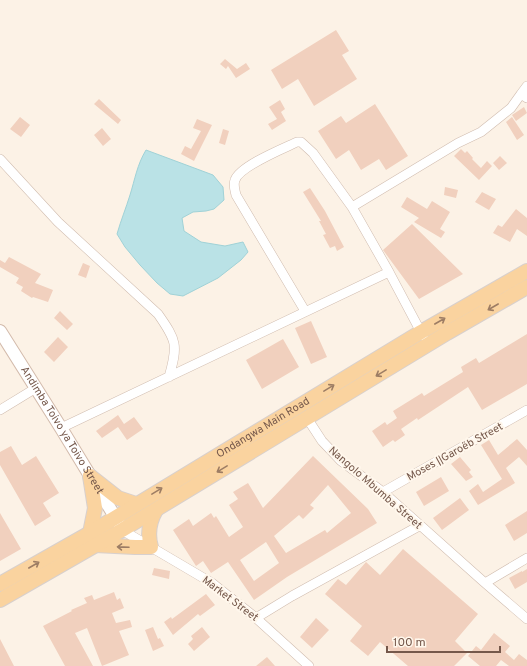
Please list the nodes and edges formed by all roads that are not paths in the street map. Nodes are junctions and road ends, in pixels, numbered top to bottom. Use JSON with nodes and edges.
{"nodes":[{"id":1,"x":527,"y":86,"type":"edge"},
{"id":2,"x":524,"y":96,"type":"edge"},
{"id":3,"x":0,"y":159,"type":"edge"},
{"id":4,"x":352,"y":207,"type":"junction"},
{"id":5,"x":527,"y":271,"type":"edge"},
{"id":6,"x":389,"y":272,"type":"junction"},
{"id":7,"x":527,"y":287,"type":"edge"},
{"id":8,"x":305,"y":311,"type":"junction"},
{"id":9,"x":0,"y":331,"type":"edge"},
{"id":10,"x":421,"y":332,"type":"junction"},
{"id":11,"x":428,"y":345,"type":"junction"},
{"id":12,"x":169,"y":377,"type":"junction"},
{"id":13,"x":36,"y":388,"type":"junction"},
{"id":14,"x":0,"y":410,"type":"edge"},
{"id":15,"x":527,"y":410,"type":"edge"},
{"id":16,"x":307,"y":418,"type":"junction"},
{"id":17,"x":61,"y":428,"type":"junction"},
{"id":18,"x":193,"y":469,"type":"junction"},
{"id":19,"x":90,"y":476,"type":"junction"},
{"id":20,"x":383,"y":492,"type":"junction"},
{"id":21,"x":136,"y":504,"type":"junction"},
{"id":22,"x":156,"y":510,"type":"junction"},
{"id":23,"x":115,"y":517,"type":"junction"},
{"id":24,"x":419,"y":526,"type":"junction"},
{"id":25,"x":122,"y":530,"type":"junction"},
{"id":26,"x":92,"y":539,"type":"junction"},
{"id":27,"x":151,"y":547,"type":"junction"},
{"id":28,"x":527,"y":558,"type":"edge"},
{"id":29,"x":485,"y":583,"type":"junction"},
{"id":30,"x":0,"y":584,"type":"edge"},
{"id":31,"x":0,"y":600,"type":"edge"},
{"id":32,"x":256,"y":618,"type":"junction"},
{"id":33,"x":527,"y":619,"type":"edge"},
{"id":34,"x":309,"y":666,"type":"edge"}],
"edges":[{"from":1,"to":2,"type":"street"},
{"from":2,"to":4,"type":"street"},
{"from":3,"to":12,"type":"street"},
{"from":4,"to":6,"type":"street"},
{"from":4,"to":8,"type":"street"},
{"from":10,"to":5,"type":"main road","name":"Ondangwa Main Road","one_way":true},
{"from":6,"to":8,"type":"street"},
{"from":6,"to":10,"type":"street"},
{"from":7,"to":11,"type":"main road","name":"Ondangwa Main Road","one_way":true},
{"from":8,"to":12,"type":"street"},
{"from":9,"to":13,"type":"street","name":"Andimba Toivo ya Toivo Street"},
{"from":10,"to":11,"type":"street"},
{"from":18,"to":10,"type":"main road","name":"Ondangwa Main Road","one_way":true},
{"from":11,"to":16,"type":"main road","name":"Ondangwa Main Road","one_way":true},
{"from":12,"to":17,"type":"street"},
{"from":13,"to":14,"type":"street"},
{"from":13,"to":17,"type":"street","name":"Andimba Toivo ya Toivo Street"},
{"from":15,"to":20,"type":"street","name":"Moses ǁGaroëb Street"},
{"from":16,"to":18,"type":"street"},
{"from":16,"to":20,"type":"street","name":"Nangolo Mbumba Street"},
{"from":16,"to":22,"type":"main road","name":"Ondangwa Main Road","one_way":true},
{"from":17,"to":19,"type":"street","name":"Andimba Toivo ya Toivo Street"},
{"from":21,"to":18,"type":"main road","name":"Ondangwa Main Road","one_way":true},
{"from":19,"to":21,"type":"main road"},
{"from":19,"to":23,"type":"street","name":"Andimba Toivo ya Toivo Street"},
{"from":19,"to":26,"type":"main road"},
{"from":20,"to":24,"type":"street","name":"Nangolo Mbumba Street"},
{"from":21,"to":23,"type":"main road","name":"Ondangwa Main Road"},
{"from":22,"to":25,"type":"main road","name":"Ondangwa Main Road"},
{"from":22,"to":27,"type":"main road"},
{"from":23,"to":25,"type":"street","name":"Andimba Toivo ya Toivo Street"},
{"from":23,"to":26,"type":"main road","name":"Ondangwa Main Road"},
{"from":24,"to":29,"type":"street","name":"Nangolo Mbumba Street"},
{"from":24,"to":32,"type":"street"},
{"from":25,"to":26,"type":"main road","name":"Ondangwa Main Road"},
{"from":25,"to":27,"type":"street","name":"Market Street"},
{"from":27,"to":26,"type":"main road","one_way":true},
{"from":30,"to":26,"type":"main road","name":"Ondangwa Main Road","one_way":true},
{"from":26,"to":31,"type":"main road","name":"Ondangwa Main Road"},
{"from":27,"to":32,"type":"street","name":"Market Street"},
{"from":28,"to":29,"type":"street"},
{"from":29,"to":33,"type":"street","name":"Nangolo Mbumba Street"},
{"from":32,"to":34,"type":"street","name":"Market Street"}]}
